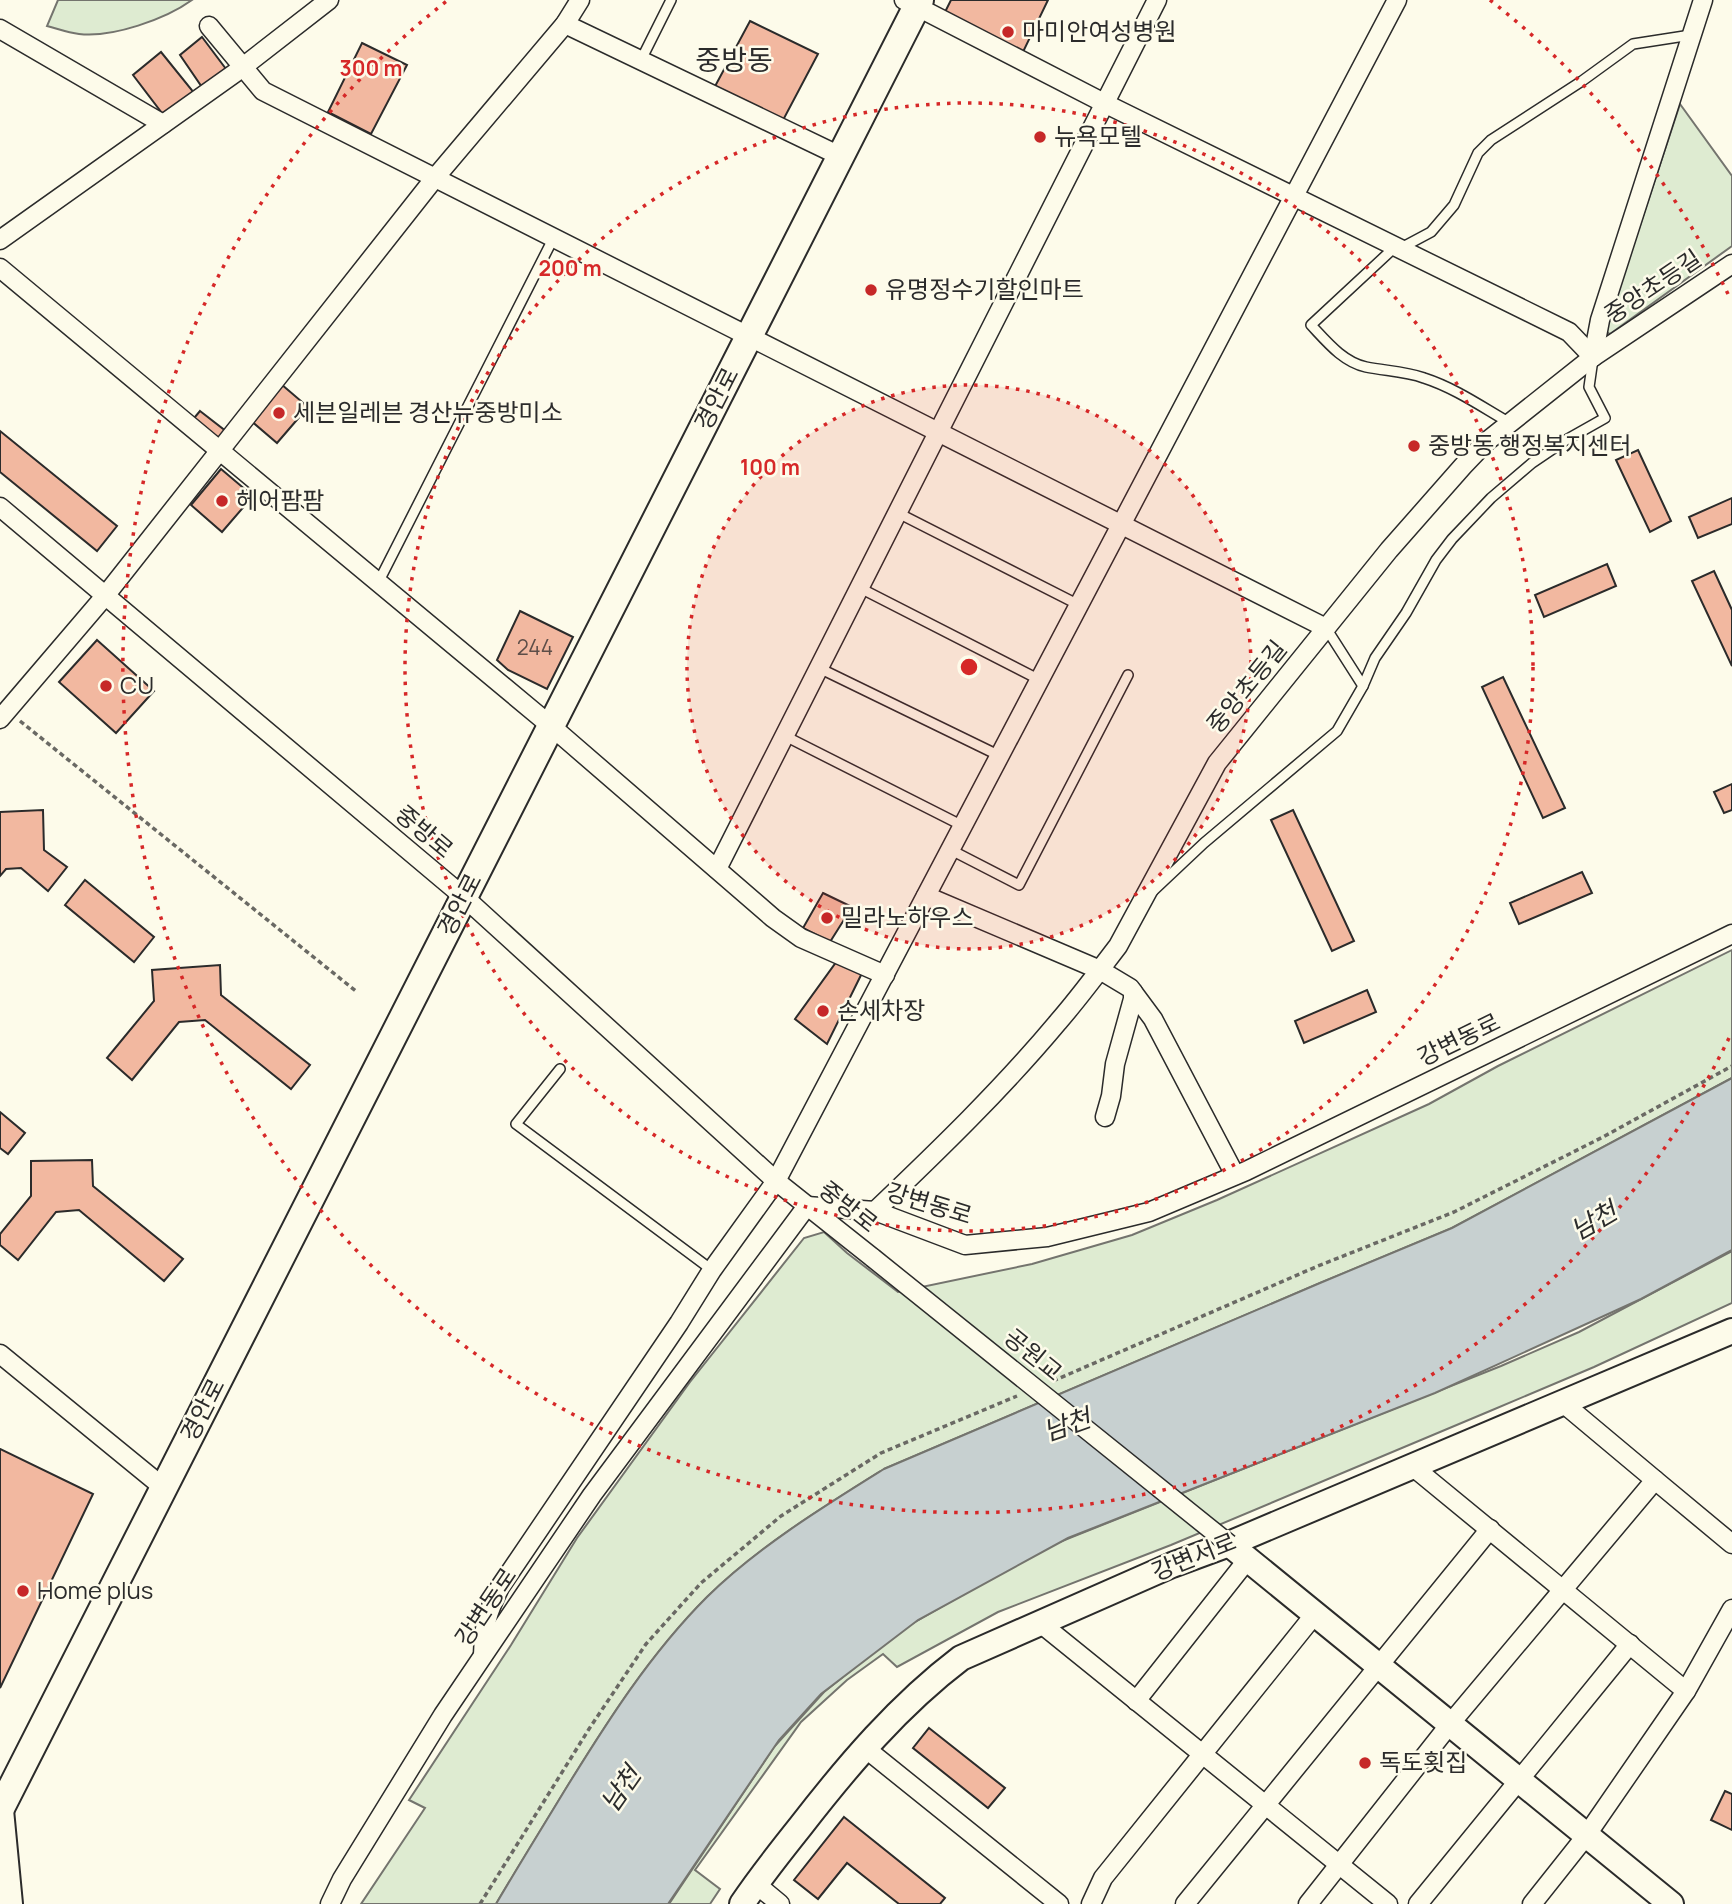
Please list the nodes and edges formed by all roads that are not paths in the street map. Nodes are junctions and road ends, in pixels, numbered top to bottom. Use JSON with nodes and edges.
{"nodes":[{"id":1,"x":329,"y":0,"type":"edge"},
{"id":2,"x":580,"y":0,"type":"edge"},
{"id":3,"x":671,"y":0,"type":"edge"},
{"id":4,"x":1157,"y":0,"type":"edge"},
{"id":5,"x":1397,"y":0,"type":"edge"},
{"id":6,"x":1703,"y":0,"type":"edge"},
{"id":7,"x":914,"y":2,"type":"edge"},
{"id":8,"x":565,"y":24,"type":"junction"},
{"id":9,"x":209,"y":26,"type":"dead end"},
{"id":10,"x":0,"y":29,"type":"edge"},
{"id":11,"x":1691,"y":35,"type":"junction"},
{"id":12,"x":641,"y":60,"type":"junction"},
{"id":13,"x":242,"y":67,"type":"junction"},
{"id":14,"x":1106,"y":104,"type":"junction"},
{"id":15,"x":163,"y":124,"type":"junction"},
{"id":16,"x":840,"y":156,"type":"junction"},
{"id":17,"x":435,"y":179,"type":"junction"},
{"id":18,"x":1294,"y":197,"type":"junction"},
{"id":19,"x":554,"y":237,"type":"junction"},
{"id":20,"x":0,"y":240,"type":"edge"},
{"id":21,"x":1398,"y":247,"type":"junction"},
{"id":22,"x":1732,"y":264,"type":"edge"},
{"id":23,"x":0,"y":268,"type":"edge"},
{"id":24,"x":749,"y":336,"type":"junction"},
{"id":25,"x":1593,"y":357,"type":"junction"},
{"id":26,"x":1510,"y":423,"type":"junction"},
{"id":27,"x":939,"y":432,"type":"junction"},
{"id":28,"x":219,"y":451,"type":"junction"},
{"id":29,"x":0,"y":507,"type":"edge"},
{"id":30,"x":898,"y":513,"type":"junction"},
{"id":31,"x":1122,"y":524,"type":"junction"},
{"id":32,"x":379,"y":582,"type":"junction"},
{"id":33,"x":860,"y":588,"type":"junction"},
{"id":34,"x":105,"y":596,"type":"junction"},
{"id":35,"x":1079,"y":605,"type":"junction"},
{"id":36,"x":1326,"y":628,"type":"junction"},
{"id":37,"x":819,"y":668,"type":"junction"},
{"id":38,"x":1128,"y":675,"type":"dead end"},
{"id":39,"x":1040,"y":680,"type":"junction"},
{"id":40,"x":1363,"y":686,"type":"junction"},
{"id":41,"x":0,"y":719,"type":"edge"},
{"id":42,"x":551,"y":726,"type":"junction"},
{"id":43,"x":785,"y":736,"type":"junction"},
{"id":44,"x":1000,"y":757,"type":"junction"},
{"id":45,"x":963,"y":826,"type":"junction"},
{"id":46,"x":951,"y":850,"type":"junction"},
{"id":47,"x":717,"y":869,"type":"junction"},
{"id":48,"x":926,"y":896,"type":"junction"},
{"id":49,"x":464,"y":897,"type":"junction"},
{"id":50,"x":1144,"y":900,"type":"junction"},
{"id":51,"x":1732,"y":934,"type":"edge"},
{"id":52,"x":1100,"y":970,"type":"junction"},
{"id":53,"x":885,"y":975,"type":"junction"},
{"id":54,"x":1133,"y":992,"type":"junction"},
{"id":55,"x":560,"y":1069,"type":"dead end"},
{"id":56,"x":1105,"y":1117,"type":"dead end"},
{"id":57,"x":1235,"y":1175,"type":"junction"},
{"id":58,"x":776,"y":1181,"type":"junction"},
{"id":59,"x":807,"y":1206,"type":"junction"},
{"id":60,"x":875,"y":1211,"type":"junction"},
{"id":61,"x":873,"y":1258,"type":"joint"},
{"id":62,"x":712,"y":1270,"type":"junction"},
{"id":63,"x":1728,"y":1338,"type":"edge"},
{"id":64,"x":0,"y":1354,"type":"edge"},
{"id":65,"x":1563,"y":1403,"type":"junction"},
{"id":66,"x":1412,"y":1466,"type":"junction"},
{"id":67,"x":1655,"y":1480,"type":"junction"},
{"id":68,"x":164,"y":1488,"type":"junction"},
{"id":69,"x":1490,"y":1529,"type":"junction"},
{"id":70,"x":1732,"y":1544,"type":"edge"},
{"id":71,"x":1238,"y":1551,"type":"junction"},
{"id":72,"x":1563,"y":1590,"type":"junction"},
{"id":73,"x":1732,"y":1609,"type":"edge"},
{"id":74,"x":1315,"y":1614,"type":"junction"},
{"id":75,"x":1039,"y":1622,"type":"junction"},
{"id":76,"x":1630,"y":1644,"type":"junction"},
{"id":77,"x":483,"y":1655,"type":"junction"},
{"id":78,"x":1378,"y":1666,"type":"junction"},
{"id":79,"x":1686,"y":1691,"type":"junction"},
{"id":80,"x":1136,"y":1701,"type":"junction"},
{"id":81,"x":1450,"y":1724,"type":"junction"},
{"id":82,"x":865,"y":1748,"type":"junction"},
{"id":83,"x":1203,"y":1755,"type":"junction"},
{"id":84,"x":1519,"y":1781,"type":"junction"},
{"id":85,"x":1265,"y":1805,"type":"junction"},
{"id":86,"x":0,"y":1810,"type":"edge"},
{"id":87,"x":1586,"y":1836,"type":"junction"},
{"id":88,"x":1339,"y":1864,"type":"junction"},
{"id":89,"x":749,"y":1894,"type":"edge"},
{"id":90,"x":9,"y":1904,"type":"edge"},
{"id":91,"x":330,"y":1904,"type":"edge"},
{"id":92,"x":780,"y":1904,"type":"edge"},
{"id":93,"x":1059,"y":1904,"type":"edge"},
{"id":94,"x":1091,"y":1904,"type":"edge"},
{"id":95,"x":1185,"y":1904,"type":"edge"},
{"id":96,"x":1308,"y":1904,"type":"edge"},
{"id":97,"x":1388,"y":1904,"type":"edge"},
{"id":98,"x":1418,"y":1904,"type":"edge"},
{"id":99,"x":1532,"y":1904,"type":"edge"},
{"id":100,"x":1671,"y":1904,"type":"edge"}],
"edges":[{"from":1,"to":13,"type":"street"},
{"from":2,"to":8,"type":"street"},
{"from":3,"to":12,"type":"lane"},
{"from":4,"to":14,"type":"street"},
{"from":5,"to":18,"type":"street"},
{"from":6,"to":11,"type":"street"},
{"from":7,"to":14,"type":"street"},
{"from":7,"to":16,"type":"main road","name":"경안로"},
{"from":8,"to":12,"type":"street"},
{"from":8,"to":17,"type":"street"},
{"from":9,"to":13,"type":"street"},
{"from":10,"to":15,"type":"street"},
{"from":11,"to":21,"type":"lane"},
{"from":11,"to":25,"type":"street"},
{"from":12,"to":16,"type":"street"},
{"from":13,"to":15,"type":"street"},
{"from":13,"to":17,"type":"street"},
{"from":14,"to":18,"type":"street"},
{"from":14,"to":27,"type":"street"},
{"from":15,"to":20,"type":"street"},
{"from":16,"to":24,"type":"main road","name":"경안로"},
{"from":17,"to":19,"type":"street"},
{"from":17,"to":28,"type":"street"},
{"from":18,"to":21,"type":"street"},
{"from":18,"to":31,"type":"street"},
{"from":19,"to":24,"type":"street"},
{"from":19,"to":32,"type":"lane"},
{"from":21,"to":25,"type":"street"},
{"from":21,"to":26,"type":"lane"},
{"from":22,"to":25,"type":"street","name":"중앙초등길"},
{"from":23,"to":28,"type":"street"},
{"from":24,"to":27,"type":"street"},
{"from":24,"to":42,"type":"main road","name":"경안로"},
{"from":25,"to":26,"type":"street","name":"중앙초등길"},
{"from":25,"to":40,"type":"lane"},
{"from":26,"to":36,"type":"street","name":"중앙초등길"},
{"from":27,"to":30,"type":"street"},
{"from":27,"to":31,"type":"street"},
{"from":28,"to":32,"type":"street"},
{"from":28,"to":34,"type":"street"},
{"from":29,"to":34,"type":"street","name":"중방로"},
{"from":30,"to":33,"type":"street"},
{"from":30,"to":35,"type":"lane"},
{"from":31,"to":35,"type":"street"},
{"from":31,"to":36,"type":"street"},
{"from":32,"to":42,"type":"street"},
{"from":33,"to":37,"type":"street"},
{"from":33,"to":39,"type":"lane"},
{"from":34,"to":41,"type":"street"},
{"from":34,"to":49,"type":"street","name":"중방로"},
{"from":35,"to":39,"type":"street"},
{"from":36,"to":40,"type":"lane"},
{"from":36,"to":50,"type":"street","name":"중앙초등길"},
{"from":37,"to":43,"type":"street"},
{"from":37,"to":44,"type":"lane"},
{"from":38,"to":46,"type":"lane"},
{"from":39,"to":44,"type":"street"},
{"from":40,"to":50,"type":"lane"},
{"from":42,"to":47,"type":"street"},
{"from":42,"to":49,"type":"main road","name":"경안로"},
{"from":43,"to":45,"type":"lane"},
{"from":43,"to":47,"type":"street"},
{"from":44,"to":45,"type":"street"},
{"from":45,"to":46,"type":"street"},
{"from":46,"to":48,"type":"street"},
{"from":47,"to":53,"type":"street"},
{"from":48,"to":52,"type":"street"},
{"from":48,"to":53,"type":"street"},
{"from":49,"to":58,"type":"street","name":"중방로"},
{"from":49,"to":68,"type":"main road","name":"경안로"},
{"from":50,"to":52,"type":"street","name":"중앙초등길"},
{"from":51,"to":57,"type":"street","name":"강변동로"},
{"from":52,"to":54,"type":"street"},
{"from":52,"to":60,"type":"street","name":"중앙초등길"},
{"from":53,"to":58,"type":"street"},
{"from":54,"to":56,"type":"street"},
{"from":54,"to":57,"type":"street"},
{"from":55,"to":62,"type":"lane"},
{"from":57,"to":60,"type":"street","name":"강변동로"},
{"from":58,"to":59,"type":"street","name":"중방로"},
{"from":58,"to":62,"type":"street"},
{"from":59,"to":60,"type":"street","name":"강변동로"},
{"from":59,"to":61,"type":"street","name":"중방로"},
{"from":59,"to":77,"type":"street","name":"강변동로"},
{"from":61,"to":71,"type":"street","name":"공원교","bridge":true},
{"from":62,"to":77,"type":"street"},
{"from":63,"to":65,"type":"street","name":"강변서로"},
{"from":64,"to":68,"type":"street"},
{"from":65,"to":66,"type":"street","name":"강변서로"},
{"from":65,"to":67,"type":"street"},
{"from":66,"to":69,"type":"street"},
{"from":66,"to":71,"type":"street","name":"강변서로"},
{"from":67,"to":70,"type":"street"},
{"from":67,"to":72,"type":"street"},
{"from":68,"to":86,"type":"main road","name":"경안로"},
{"from":69,"to":72,"type":"street"},
{"from":69,"to":78,"type":"street"},
{"from":71,"to":74,"type":"street"},
{"from":71,"to":75,"type":"street","name":"강변서로"},
{"from":71,"to":80,"type":"street"},
{"from":72,"to":76,"type":"street"},
{"from":72,"to":81,"type":"street"},
{"from":73,"to":79,"type":"street"},
{"from":74,"to":78,"type":"street"},
{"from":74,"to":83,"type":"street"},
{"from":75,"to":80,"type":"street"},
{"from":75,"to":82,"type":"street","name":"강변서로"},
{"from":76,"to":79,"type":"street"},
{"from":76,"to":84,"type":"street"},
{"from":77,"to":91,"type":"street","name":"강변동로"},
{"from":78,"to":81,"type":"street"},
{"from":78,"to":85,"type":"street"},
{"from":79,"to":87,"type":"street"},
{"from":80,"to":83,"type":"street"},
{"from":81,"to":84,"type":"street"},
{"from":81,"to":88,"type":"street"},
{"from":82,"to":89,"type":"street","name":"강변서로"},
{"from":82,"to":93,"type":"street"},
{"from":83,"to":85,"type":"street"},
{"from":83,"to":94,"type":"street"},
{"from":84,"to":87,"type":"street"},
{"from":84,"to":98,"type":"street"},
{"from":85,"to":88,"type":"street"},
{"from":85,"to":95,"type":"street"},
{"from":86,"to":90,"type":"main road"},
{"from":87,"to":99,"type":"street"},
{"from":87,"to":100,"type":"street"},
{"from":88,"to":96,"type":"street"},
{"from":88,"to":97,"type":"street"},
{"from":89,"to":92,"type":"street"}]}
